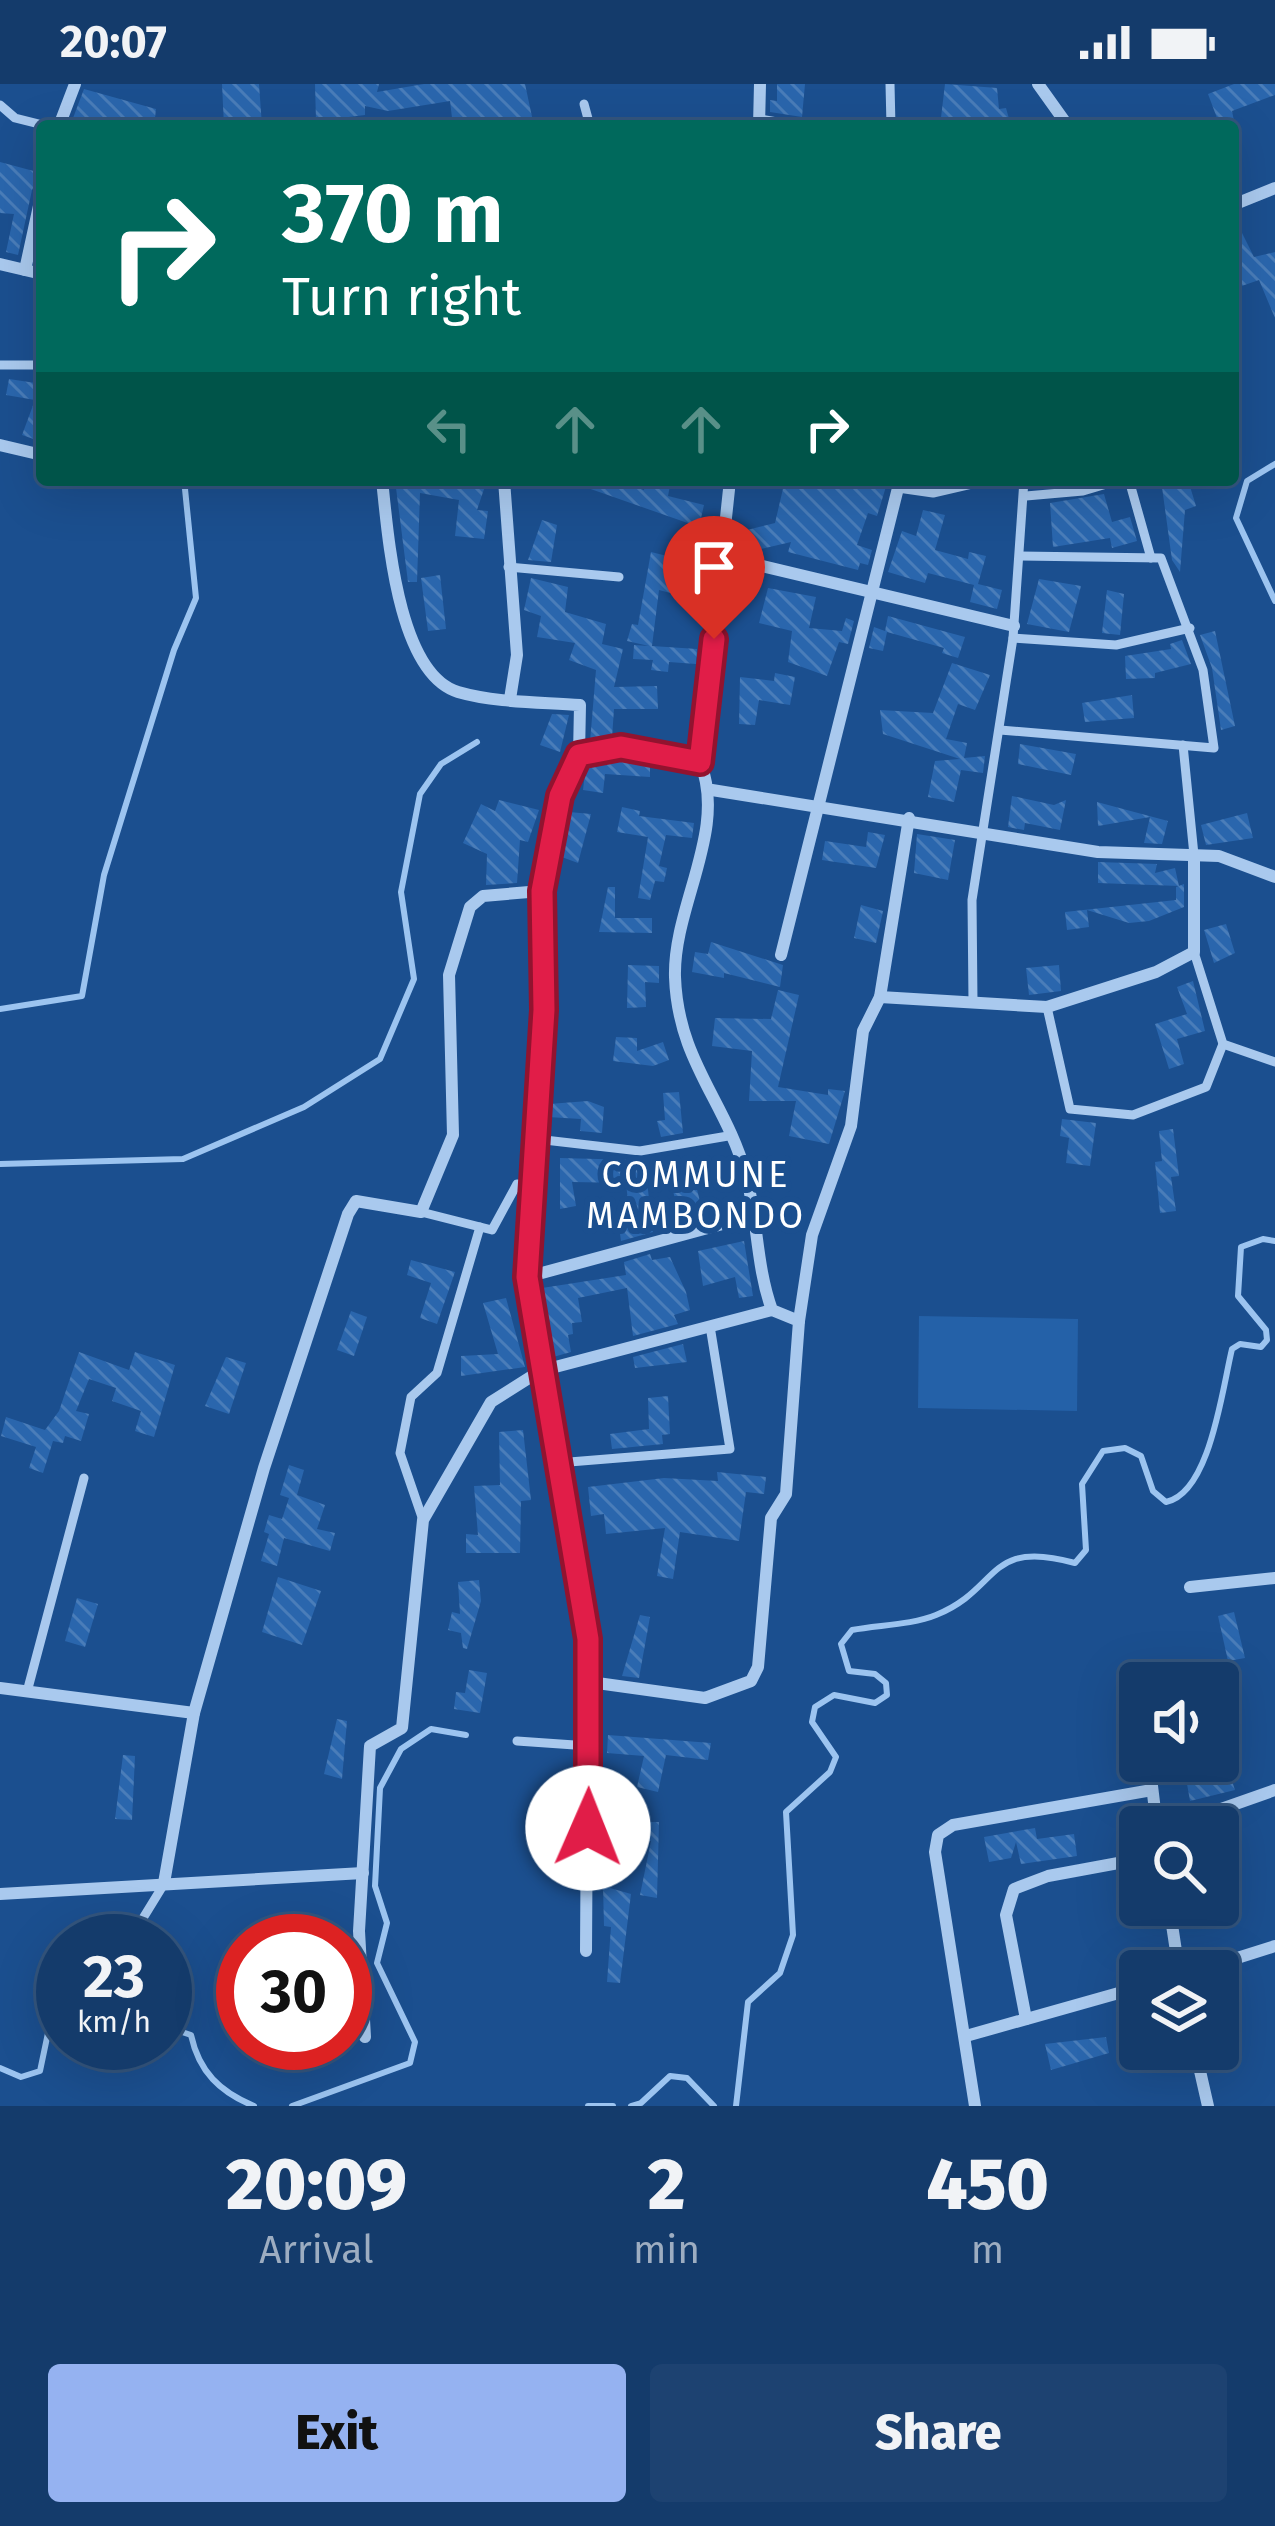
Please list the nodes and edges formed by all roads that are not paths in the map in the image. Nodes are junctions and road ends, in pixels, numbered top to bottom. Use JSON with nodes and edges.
{"nodes":[{"id":1,"x":75,"y":84,"type":"edge"},
{"id":2,"x":760,"y":84,"type":"edge"},
{"id":3,"x":890,"y":84,"type":"edge"},
{"id":4,"x":1038,"y":84,"type":"edge"},
{"id":5,"x":584,"y":104,"type":"dead end"},
{"id":6,"x":0,"y":105,"type":"edge"},
{"id":7,"x":61,"y":120,"type":"edge"},
{"id":8,"x":588,"y":120,"type":"edge"},
{"id":9,"x":760,"y":120,"type":"edge"},
{"id":10,"x":891,"y":120,"type":"edge"},
{"id":11,"x":1063,"y":120,"type":"edge"},
{"id":12,"x":36,"y":123,"type":"edge"},
{"id":13,"x":1275,"y":188,"type":"edge"},
{"id":14,"x":1239,"y":203,"type":"edge"},
{"id":15,"x":36,"y":220,"type":"edge"},
{"id":16,"x":0,"y":264,"type":"edge"},
{"id":17,"x":25,"y":270,"type":"junction"},
{"id":18,"x":36,"y":273,"type":"edge"},
{"id":19,"x":0,"y":365,"type":"edge"},
{"id":20,"x":36,"y":365,"type":"edge"},
{"id":21,"x":0,"y":445,"type":"edge"},
{"id":22,"x":36,"y":454,"type":"edge"},
{"id":23,"x":383,"y":486,"type":"edge"},
{"id":24,"x":504,"y":486,"type":"edge"},
{"id":25,"x":730,"y":486,"type":"edge"},
{"id":26,"x":898,"y":486,"type":"edge"},
{"id":27,"x":907,"y":486,"type":"edge"},
{"id":28,"x":963,"y":486,"type":"edge"},
{"id":29,"x":1025,"y":486,"type":"edge"},
{"id":30,"x":1102,"y":486,"type":"edge"},
{"id":31,"x":1126,"y":486,"type":"edge"},
{"id":32,"x":1026,"y":496,"type":"junction"},
{"id":33,"x":1020,"y":556,"type":"junction"},
{"id":34,"x":724,"y":557,"type":"junction"},
{"id":35,"x":1151,"y":558,"type":"junction"},
{"id":36,"x":508,"y":567,"type":"junction"},
{"id":37,"x":619,"y":577,"type":"dead end"},
{"id":38,"x":869,"y":591,"type":"junction"},
{"id":39,"x":1190,"y":628,"type":"junction"},
{"id":40,"x":1013,"y":632,"type":"junction"},
{"id":41,"x":510,"y":699,"type":"junction"},
{"id":42,"x":1000,"y":730,"type":"junction"},
{"id":43,"x":1184,"y":745,"type":"junction"},
{"id":44,"x":579,"y":755,"type":"junction"},
{"id":45,"x":700,"y":762,"type":"junction"},
{"id":46,"x":712,"y":790,"type":"junction"},
{"id":47,"x":819,"y":805,"type":"junction"},
{"id":48,"x":909,"y":818,"type":"junction"},
{"id":49,"x":986,"y":832,"type":"junction"},
{"id":50,"x":1194,"y":856,"type":"junction"},
{"id":51,"x":1275,"y":878,"type":"edge"},
{"id":52,"x":542,"y":891,"type":"junction"},
{"id":53,"x":1194,"y":952,"type":"junction"},
{"id":54,"x":781,"y":955,"type":"dead end"},
{"id":55,"x":880,"y":997,"type":"junction"},
{"id":56,"x":973,"y":1002,"type":"junction"},
{"id":57,"x":1047,"y":1007,"type":"junction"},
{"id":58,"x":1223,"y":1044,"type":"junction"},
{"id":59,"x":1275,"y":1062,"type":"edge"},
{"id":60,"x":728,"y":1136,"type":"junction"},
{"id":61,"x":536,"y":1139,"type":"junction"},
{"id":62,"x":533,"y":1186,"type":"junction"},
{"id":63,"x":421,"y":1212,"type":"junction"},
{"id":64,"x":752,"y":1216,"type":"junction"},
{"id":65,"x":481,"y":1227,"type":"junction"},
{"id":66,"x":527,"y":1277,"type":"junction"},
{"id":67,"x":772,"y":1310,"type":"junction"},
{"id":68,"x":799,"y":1321,"type":"junction"},
{"id":69,"x":710,"y":1326,"type":"junction"},
{"id":70,"x":540,"y":1371,"type":"junction"},
{"id":71,"x":556,"y":1463,"type":"junction"},
{"id":72,"x":84,"y":1478,"type":"dead end"},
{"id":73,"x":424,"y":1520,"type":"junction"},
{"id":74,"x":1275,"y":1578,"type":"edge"},
{"id":75,"x":1190,"y":1587,"type":"dead end"},
{"id":76,"x":590,"y":1682,"type":"junction"},
{"id":77,"x":0,"y":1688,"type":"edge"},
{"id":78,"x":27,"y":1692,"type":"junction"},
{"id":79,"x":194,"y":1713,"type":"junction"},
{"id":80,"x":517,"y":1741,"type":"dead end"},
{"id":81,"x":589,"y":1746,"type":"junction"},
{"id":82,"x":1151,"y":1782,"type":"edge"},
{"id":83,"x":1152,"y":1790,"type":"junction"},
{"id":84,"x":1275,"y":1790,"type":"edge"},
{"id":85,"x":1154,"y":1806,"type":"edge"},
{"id":86,"x":1229,"y":1806,"type":"edge"},
{"id":87,"x":1119,"y":1863,"type":"edge"},
{"id":88,"x":363,"y":1873,"type":"junction"},
{"id":89,"x":164,"y":1883,"type":"junction"},
{"id":90,"x":0,"y":1894,"type":"edge"},
{"id":91,"x":145,"y":1914,"type":"edge"},
{"id":92,"x":360,"y":1914,"type":"edge"},
{"id":93,"x":1275,"y":1946,"type":"edge"},
{"id":94,"x":586,"y":1952,"type":"dead end"},
{"id":95,"x":1239,"y":1957,"type":"edge"},
{"id":96,"x":1119,"y":1993,"type":"edge"},
{"id":97,"x":1025,"y":2019,"type":"junction"},
{"id":98,"x":966,"y":2036,"type":"junction"},
{"id":99,"x":1200,"y":2070,"type":"edge"},
{"id":100,"x":975,"y":2106,"type":"edge"},
{"id":101,"x":1208,"y":2106,"type":"edge"}],
"edges":[{"from":1,"to":7,"type":"street"},
{"from":2,"to":9,"type":"street"},
{"from":3,"to":10,"type":"lane"},
{"from":4,"to":11,"type":"street"},
{"from":5,"to":8,"type":"lane"},
{"from":6,"to":12,"type":"lane"},
{"from":13,"to":14,"type":"street"},
{"from":15,"to":17,"type":"street"},
{"from":16,"to":17,"type":"street"},
{"from":17,"to":18,"type":"street"},
{"from":19,"to":20,"type":"lane"},
{"from":21,"to":22,"type":"street"},
{"from":23,"to":41,"type":"street"},
{"from":24,"to":36,"type":"street"},
{"from":25,"to":34,"type":"street"},
{"from":26,"to":38,"type":"street"},
{"from":27,"to":28,"type":"lane"},
{"from":29,"to":32,"type":"lane"},
{"from":30,"to":32,"type":"lane"},
{"from":31,"to":35,"type":"lane"},
{"from":32,"to":33,"type":"lane"},
{"from":33,"to":35,"type":"lane"},
{"from":33,"to":40,"type":"lane"},
{"from":34,"to":38,"type":"street"},
{"from":34,"to":45,"type":"street"},
{"from":35,"to":39,"type":"lane"},
{"from":36,"to":37,"type":"lane"},
{"from":36,"to":41,"type":"street"},
{"from":38,"to":40,"type":"street"},
{"from":38,"to":47,"type":"street"},
{"from":39,"to":40,"type":"lane"},
{"from":39,"to":43,"type":"lane"},
{"from":40,"to":42,"type":"lane"},
{"from":41,"to":44,"type":"street"},
{"from":42,"to":43,"type":"lane"},
{"from":42,"to":49,"type":"lane"},
{"from":43,"to":50,"type":"lane"},
{"from":44,"to":45,"type":"street"},
{"from":44,"to":52,"type":"street"},
{"from":45,"to":46,"type":"street"},
{"from":46,"to":47,"type":"street"},
{"from":46,"to":60,"type":"street"},
{"from":47,"to":48,"type":"street"},
{"from":47,"to":54,"type":"street"},
{"from":48,"to":49,"type":"street"},
{"from":48,"to":55,"type":"street"},
{"from":49,"to":50,"type":"street"},
{"from":49,"to":56,"type":"lane"},
{"from":50,"to":51,"type":"street"},
{"from":50,"to":53,"type":"street"},
{"from":52,"to":61,"type":"street"},
{"from":52,"to":63,"type":"street"},
{"from":53,"to":57,"type":"street"},
{"from":53,"to":58,"type":"lane"},
{"from":55,"to":56,"type":"street"},
{"from":55,"to":68,"type":"street"},
{"from":56,"to":57,"type":"street"},
{"from":57,"to":58,"type":"lane"},
{"from":58,"to":59,"type":"lane"},
{"from":60,"to":61,"type":"lane"},
{"from":60,"to":64,"type":"street"},
{"from":61,"to":62,"type":"street"},
{"from":62,"to":65,"type":"lane"},
{"from":62,"to":66,"type":"street"},
{"from":63,"to":65,"type":"lane"},
{"from":63,"to":79,"type":"street"},
{"from":64,"to":66,"type":"street"},
{"from":64,"to":67,"type":"street"},
{"from":65,"to":73,"type":"lane"},
{"from":66,"to":70,"type":"street"},
{"from":67,"to":68,"type":"street"},
{"from":67,"to":69,"type":"street"},
{"from":68,"to":76,"type":"street"},
{"from":69,"to":70,"type":"street"},
{"from":69,"to":71,"type":"lane"},
{"from":70,"to":71,"type":"street"},
{"from":70,"to":73,"type":"street"},
{"from":71,"to":76,"type":"street"},
{"from":72,"to":78,"type":"lane"},
{"from":73,"to":88,"type":"street"},
{"from":74,"to":75,"type":"street"},
{"from":76,"to":81,"type":"street"},
{"from":77,"to":78,"type":"street"},
{"from":78,"to":79,"type":"street"},
{"from":79,"to":89,"type":"street"},
{"from":80,"to":81,"type":"lane"},
{"from":81,"to":94,"type":"street"},
{"from":82,"to":83,"type":"street"},
{"from":83,"to":85,"type":"street"},
{"from":83,"to":98,"type":"street"},
{"from":84,"to":86,"type":"street"},
{"from":87,"to":97,"type":"street"},
{"from":88,"to":89,"type":"street"},
{"from":88,"to":92,"type":"street"},
{"from":89,"to":90,"type":"street"},
{"from":89,"to":91,"type":"lane"},
{"from":93,"to":95,"type":"street"},
{"from":96,"to":97,"type":"street"},
{"from":97,"to":98,"type":"street"},
{"from":98,"to":100,"type":"street"},
{"from":99,"to":101,"type":"street"}]}
